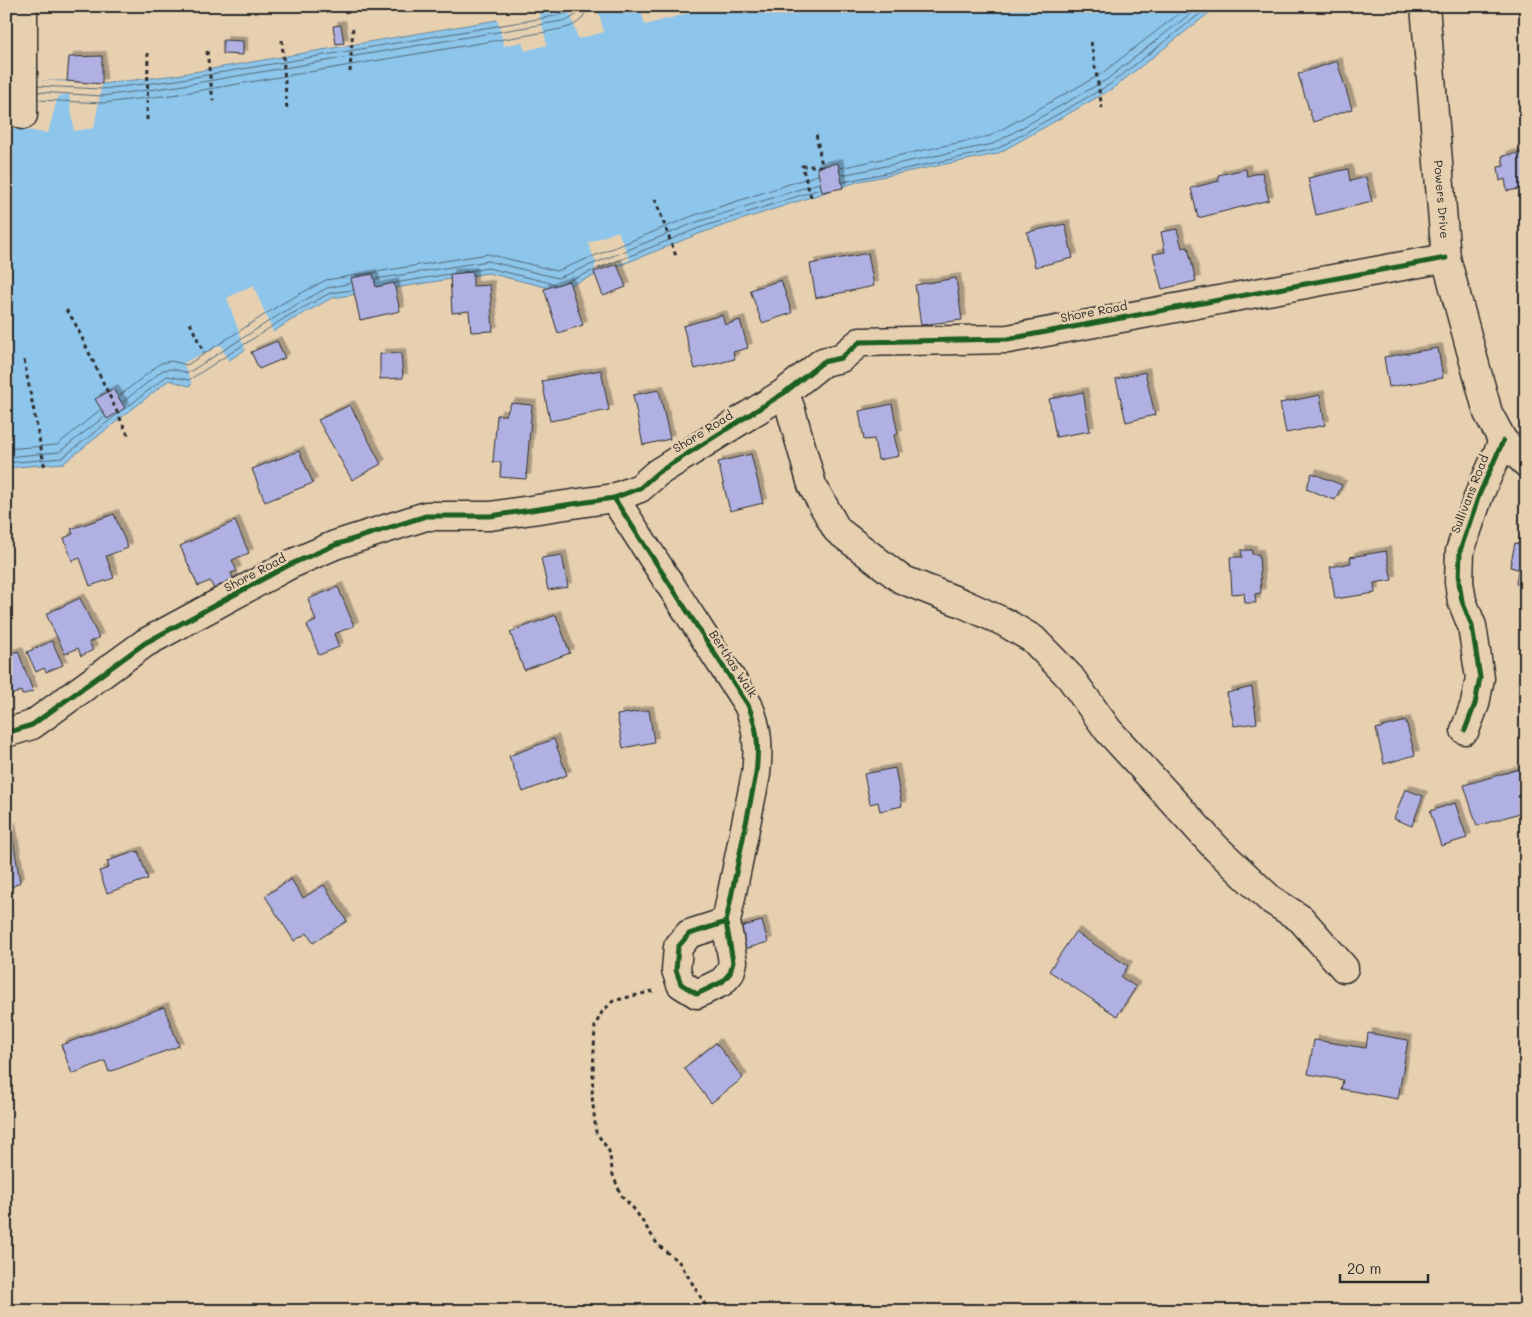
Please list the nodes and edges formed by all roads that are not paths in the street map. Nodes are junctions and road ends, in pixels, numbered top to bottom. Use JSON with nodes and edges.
{"nodes":[{"id":1,"x":23,"y":6,"type":"edge"},
{"id":2,"x":1426,"y":6,"type":"edge"},
{"id":3,"x":23,"y":115,"type":"dead end"},
{"id":4,"x":1446,"y":258,"type":"junction"},
{"id":5,"x":784,"y":393,"type":"junction"},
{"id":6,"x":1503,"y":441,"type":"junction"},
{"id":7,"x":1526,"y":463,"type":"edge"},
{"id":8,"x":614,"y":498,"type":"junction"},
{"id":9,"x":1465,"y":730,"type":"dead end"},
{"id":10,"x":6,"y":733,"type":"edge"},
{"id":11,"x":726,"y":922,"type":"junction"},
{"id":12,"x":1344,"y":968,"type":"dead end"}],
"edges":[{"from":1,"to":3,"type":"street"},
{"from":2,"to":4,"type":"street","name":"Powers Drive"},
{"from":4,"to":5,"type":"street","name":"Shore Road"},
{"from":4,"to":6,"type":"street","name":"Powers Drive"},
{"from":5,"to":8,"type":"street","name":"Shore Road"},
{"from":5,"to":12,"type":"street"},
{"from":6,"to":7,"type":"street","name":"Powers Drive"},
{"from":6,"to":9,"type":"street","name":"Sullivans Road"},
{"from":8,"to":10,"type":"street","name":"Shore Road"},
{"from":8,"to":11,"type":"street","name":"Berthas Walk"},
{"from":11,"to":11,"type":"street","name":"Berthas Walk"}]}
